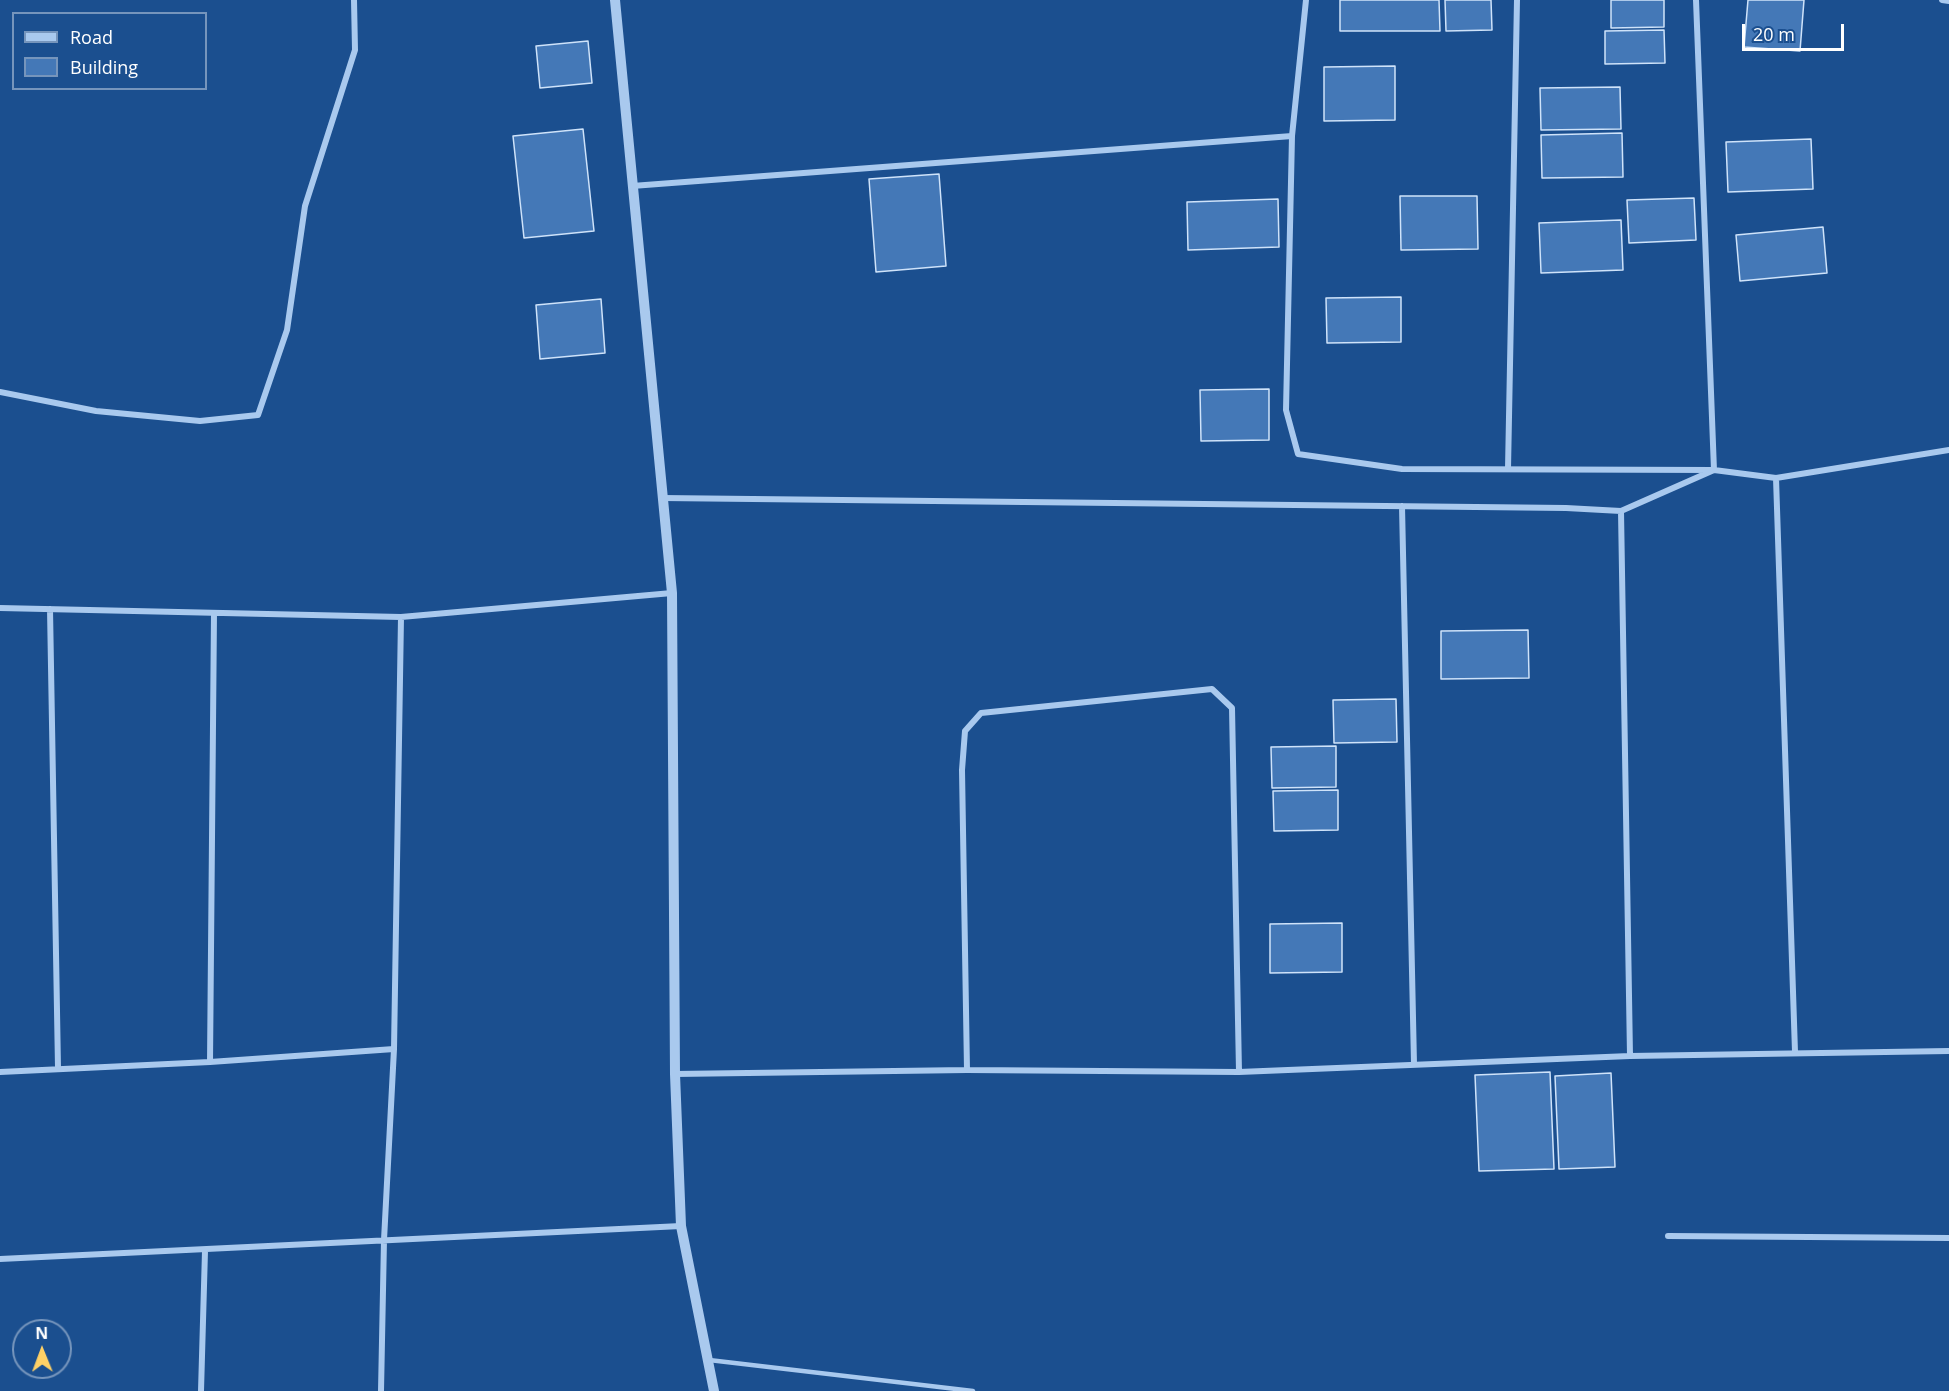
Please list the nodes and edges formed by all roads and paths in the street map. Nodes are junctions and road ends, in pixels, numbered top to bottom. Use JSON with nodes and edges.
{"nodes":[{"id":1,"x":354,"y":0,"type":"edge"},
{"id":2,"x":615,"y":0,"type":"edge"},
{"id":3,"x":1306,"y":0,"type":"edge"},
{"id":4,"x":1517,"y":0,"type":"edge"},
{"id":5,"x":1696,"y":0,"type":"edge"},
{"id":6,"x":1942,"y":0,"type":"edge"},
{"id":7,"x":1949,"y":1,"type":"edge"},
{"id":8,"x":1292,"y":136,"type":"junction"},
{"id":9,"x":632,"y":186,"type":"junction"},
{"id":10,"x":0,"y":392,"type":"edge"},
{"id":11,"x":1949,"y":450,"type":"edge"},
{"id":12,"x":1508,"y":469,"type":"junction"},
{"id":13,"x":1714,"y":470,"type":"junction"},
{"id":14,"x":1776,"y":478,"type":"junction"},
{"id":15,"x":662,"y":498,"type":"junction"},
{"id":16,"x":1402,"y":506,"type":"junction"},
{"id":17,"x":1621,"y":512,"type":"junction"},
{"id":18,"x":672,"y":593,"type":"junction"},
{"id":19,"x":0,"y":608,"type":"edge"},
{"id":20,"x":50,"y":609,"type":"junction"},
{"id":21,"x":214,"y":613,"type":"junction"},
{"id":22,"x":401,"y":617,"type":"junction"},
{"id":23,"x":394,"y":1049,"type":"junction"},
{"id":24,"x":1949,"y":1051,"type":"edge"},
{"id":25,"x":1795,"y":1052,"type":"junction"},
{"id":26,"x":1630,"y":1056,"type":"junction"},
{"id":27,"x":210,"y":1062,"type":"junction"},
{"id":28,"x":1414,"y":1064,"type":"junction"},
{"id":29,"x":58,"y":1068,"type":"junction"},
{"id":30,"x":968,"y":1070,"type":"junction"},
{"id":31,"x":0,"y":1072,"type":"edge"},
{"id":32,"x":1239,"y":1072,"type":"junction"},
{"id":33,"x":675,"y":1074,"type":"junction"},
{"id":34,"x":681,"y":1226,"type":"junction"},
{"id":35,"x":1668,"y":1236,"type":"dead end"},
{"id":36,"x":1949,"y":1238,"type":"edge"},
{"id":37,"x":384,"y":1239,"type":"junction"},
{"id":38,"x":205,"y":1251,"type":"junction"},
{"id":39,"x":0,"y":1259,"type":"edge"},
{"id":40,"x":706,"y":1360,"type":"junction"},
{"id":41,"x":201,"y":1391,"type":"edge"},
{"id":42,"x":381,"y":1391,"type":"edge"},
{"id":43,"x":714,"y":1391,"type":"edge"},
{"id":44,"x":973,"y":1391,"type":"edge"}],
"edges":[{"from":1,"to":10,"type":"street"},
{"from":2,"to":9,"type":"street"},
{"from":3,"to":8,"type":"street"},
{"from":4,"to":12,"type":"street"},
{"from":5,"to":13,"type":"street"},
{"from":6,"to":7,"type":"street"},
{"from":8,"to":9,"type":"street"},
{"from":8,"to":12,"type":"street"},
{"from":9,"to":15,"type":"street"},
{"from":11,"to":14,"type":"street"},
{"from":12,"to":13,"type":"street"},
{"from":13,"to":14,"type":"street"},
{"from":13,"to":17,"type":"street"},
{"from":14,"to":25,"type":"street"},
{"from":15,"to":16,"type":"street"},
{"from":15,"to":18,"type":"street"},
{"from":16,"to":17,"type":"street"},
{"from":16,"to":28,"type":"street"},
{"from":17,"to":26,"type":"street"},
{"from":18,"to":22,"type":"street"},
{"from":18,"to":33,"type":"street"},
{"from":19,"to":20,"type":"street"},
{"from":20,"to":21,"type":"street"},
{"from":20,"to":29,"type":"street"},
{"from":21,"to":22,"type":"street"},
{"from":21,"to":27,"type":"street"},
{"from":22,"to":23,"type":"street"},
{"from":23,"to":27,"type":"street"},
{"from":23,"to":37,"type":"street"},
{"from":24,"to":25,"type":"street"},
{"from":25,"to":26,"type":"street"},
{"from":26,"to":28,"type":"street"},
{"from":27,"to":29,"type":"street"},
{"from":28,"to":32,"type":"street"},
{"from":29,"to":31,"type":"street"},
{"from":30,"to":32,"type":"street"},
{"from":30,"to":32,"type":"street"},
{"from":30,"to":33,"type":"street"},
{"from":33,"to":34,"type":"street"},
{"from":34,"to":37,"type":"street"},
{"from":34,"to":40,"type":"street"},
{"from":35,"to":36,"type":"street"},
{"from":37,"to":38,"type":"street"},
{"from":37,"to":42,"type":"street"},
{"from":38,"to":39,"type":"street"},
{"from":38,"to":41,"type":"street"},
{"from":40,"to":43,"type":"street"},
{"from":40,"to":44,"type":"lane"}]}
